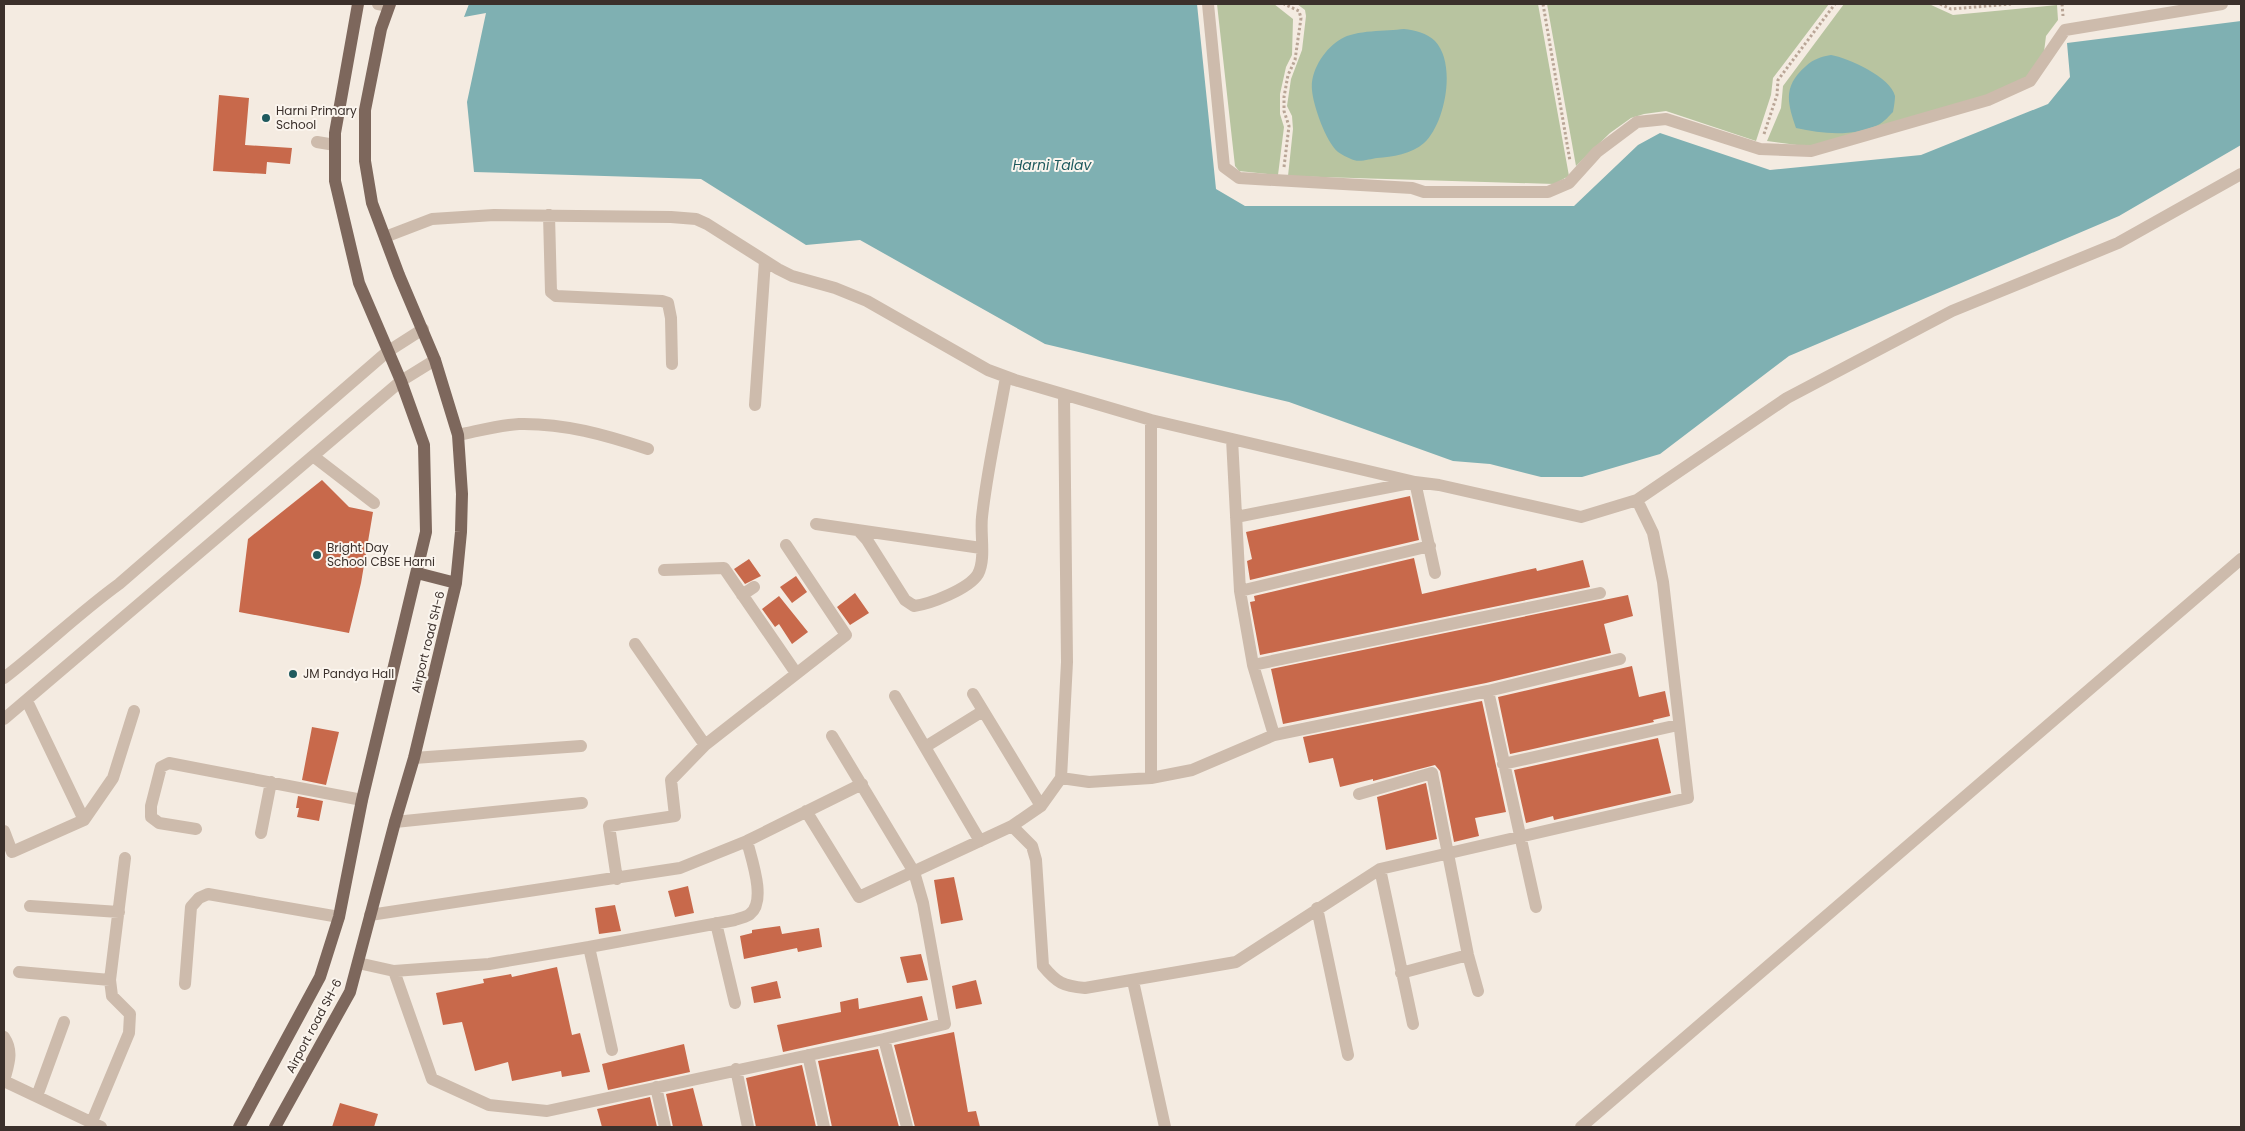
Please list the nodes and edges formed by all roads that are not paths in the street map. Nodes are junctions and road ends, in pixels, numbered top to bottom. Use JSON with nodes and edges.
{"nodes":[{"id":1,"x":358,"y":4,"type":"edge"},
{"id":2,"x":386,"y":4,"type":"edge"},
{"id":3,"x":1208,"y":4,"type":"edge"},
{"id":4,"x":2222,"y":4,"type":"edge"},
{"id":5,"x":316,"y":142,"type":"dead end"},
{"id":6,"x":335,"y":145,"type":"junction"},
{"id":7,"x":2241,"y":174,"type":"edge"},
{"id":8,"x":549,"y":215,"type":"junction"},
{"id":9,"x":385,"y":237,"type":"junction"},
{"id":10,"x":765,"y":261,"type":"junction"},
{"id":11,"x":423,"y":329,"type":"junction"},
{"id":12,"x":388,"y":352,"type":"junction"},
{"id":13,"x":435,"y":360,"type":"junction"},
{"id":14,"x":672,"y":364,"type":"dead end"},
{"id":15,"x":1006,"y":377,"type":"junction"},
{"id":16,"x":401,"y":381,"type":"junction"},
{"id":17,"x":1064,"y":395,"type":"junction"},
{"id":18,"x":755,"y":405,"type":"dead end"},
{"id":19,"x":1151,"y":420,"type":"junction"},
{"id":20,"x":458,"y":435,"type":"junction"},
{"id":21,"x":1232,"y":439,"type":"junction"},
{"id":22,"x":648,"y":449,"type":"dead end"},
{"id":23,"x":313,"y":456,"type":"junction"},
{"id":24,"x":1415,"y":482,"type":"junction"},
{"id":25,"x":1637,"y":500,"type":"junction"},
{"id":26,"x":374,"y":503,"type":"dead end"},
{"id":27,"x":1236,"y":517,"type":"junction"},
{"id":28,"x":816,"y":524,"type":"dead end"},
{"id":29,"x":858,"y":530,"type":"junction"},
{"id":30,"x":786,"y":545,"type":"dead end"},
{"id":31,"x":1430,"y":546,"type":"junction"},
{"id":32,"x":981,"y":548,"type":"junction"},
{"id":33,"x":2241,"y":559,"type":"edge"},
{"id":34,"x":664,"y":570,"type":"dead end"},
{"id":35,"x":417,"y":573,"type":"junction"},
{"id":36,"x":1435,"y":573,"type":"dead end"},
{"id":37,"x":456,"y":583,"type":"junction"},
{"id":38,"x":754,"y":587,"type":"dead end"},
{"id":39,"x":1240,"y":591,"type":"junction"},
{"id":40,"x":1600,"y":593,"type":"dead end"},
{"id":41,"x":742,"y":595,"type":"junction"},
{"id":42,"x":636,"y":644,"type":"dead end"},
{"id":43,"x":1620,"y":659,"type":"dead end"},
{"id":44,"x":1253,"y":666,"type":"junction"},
{"id":45,"x":796,"y":673,"type":"junction"},
{"id":46,"x":4,"y":678,"type":"edge"},
{"id":47,"x":1488,"y":690,"type":"junction"},
{"id":48,"x":972,"y":694,"type":"dead end"},
{"id":49,"x":895,"y":696,"type":"dead end"},
{"id":50,"x":27,"y":701,"type":"junction"},
{"id":51,"x":134,"y":711,"type":"dead end"},
{"id":52,"x":983,"y":711,"type":"junction"},
{"id":53,"x":4,"y":719,"type":"edge"},
{"id":54,"x":1678,"y":724,"type":"junction"},
{"id":55,"x":1274,"y":735,"type":"junction"},
{"id":56,"x":832,"y":736,"type":"dead end"},
{"id":57,"x":705,"y":745,"type":"junction"},
{"id":58,"x":581,"y":746,"type":"dead end"},
{"id":59,"x":925,"y":747,"type":"junction"},
{"id":60,"x":414,"y":758,"type":"junction"},
{"id":61,"x":1503,"y":764,"type":"junction"},
{"id":62,"x":1061,"y":778,"type":"junction"},
{"id":63,"x":1152,"y":778,"type":"junction"},
{"id":64,"x":271,"y":782,"type":"junction"},
{"id":65,"x":862,"y":784,"type":"junction"},
{"id":66,"x":1359,"y":794,"type":"dead end"},
{"id":67,"x":362,"y":800,"type":"junction"},
{"id":68,"x":582,"y":803,"type":"dead end"},
{"id":69,"x":1041,"y":806,"type":"junction"},
{"id":70,"x":806,"y":811,"type":"junction"},
{"id":71,"x":84,"y":820,"type":"junction"},
{"id":72,"x":395,"y":822,"type":"junction"},
{"id":73,"x":1012,"y":826,"type":"junction"},
{"id":74,"x":196,"y":829,"type":"dead end"},
{"id":75,"x":4,"y":830,"type":"edge"},
{"id":76,"x":261,"y":833,"type":"dead end"},
{"id":77,"x":1521,"y":836,"type":"junction"},
{"id":78,"x":747,"y":841,"type":"junction"},
{"id":79,"x":980,"y":841,"type":"junction"},
{"id":80,"x":1448,"y":852,"type":"junction"},
{"id":81,"x":125,"y":858,"type":"dead end"},
{"id":82,"x":1380,"y":869,"type":"junction"},
{"id":83,"x":914,"y":872,"type":"junction"},
{"id":84,"x":617,"y":878,"type":"junction"},
{"id":85,"x":30,"y":906,"type":"dead end"},
{"id":86,"x":1317,"y":908,"type":"junction"},
{"id":87,"x":1536,"y":908,"type":"dead end"},
{"id":88,"x":119,"y":912,"type":"junction"},
{"id":89,"x":370,"y":915,"type":"junction"},
{"id":90,"x":339,"y":917,"type":"junction"},
{"id":91,"x":716,"y":923,"type":"junction"},
{"id":92,"x":589,"y":947,"type":"junction"},
{"id":93,"x":1468,"y":955,"type":"junction"},
{"id":94,"x":358,"y":963,"type":"junction"},
{"id":95,"x":394,"y":971,"type":"junction"},
{"id":96,"x":18,"y":972,"type":"dead end"},
{"id":97,"x":1401,"y":973,"type":"junction"},
{"id":98,"x":110,"y":980,"type":"junction"},
{"id":99,"x":1133,"y":981,"type":"junction"},
{"id":100,"x":185,"y":984,"type":"dead end"},
{"id":101,"x":1478,"y":991,"type":"dead end"},
{"id":102,"x":735,"y":1003,"type":"dead end"},
{"id":103,"x":64,"y":1022,"type":"dead end"},
{"id":104,"x":1413,"y":1024,"type":"dead end"},
{"id":105,"x":4,"y":1037,"type":"edge"},
{"id":106,"x":884,"y":1039,"type":"junction"},
{"id":107,"x":612,"y":1050,"type":"dead end"},
{"id":108,"x":808,"y":1055,"type":"junction"},
{"id":109,"x":1348,"y":1055,"type":"dead end"},
{"id":110,"x":736,"y":1069,"type":"junction"},
{"id":111,"x":4,"y":1081,"type":"edge"},
{"id":112,"x":656,"y":1087,"type":"junction"},
{"id":113,"x":38,"y":1096,"type":"junction"},
{"id":114,"x":96,"y":1125,"type":"edge"},
{"id":115,"x":239,"y":1127,"type":"edge"},
{"id":116,"x":275,"y":1127,"type":"edge"},
{"id":117,"x":665,"y":1127,"type":"edge"},
{"id":118,"x":748,"y":1127,"type":"edge"},
{"id":119,"x":824,"y":1127,"type":"edge"},
{"id":120,"x":907,"y":1127,"type":"edge"},
{"id":121,"x":1165,"y":1127,"type":"edge"},
{"id":122,"x":1581,"y":1127,"type":"edge"}],
"edges":[{"from":1,"to":6,"type":"main road"},
{"from":2,"to":9,"type":"main road","name":"Airport road SH-6"},
{"from":3,"to":4,"type":"street"},
{"from":5,"to":6,"type":"street"},
{"from":6,"to":12,"type":"main road"},
{"from":7,"to":25,"type":"street"},
{"from":8,"to":9,"type":"street"},
{"from":8,"to":10,"type":"street"},
{"from":8,"to":14,"type":"street"},
{"from":9,"to":11,"type":"main road","name":"Airport road SH-6"},
{"from":10,"to":15,"type":"street"},
{"from":10,"to":18,"type":"street"},
{"from":11,"to":12,"type":"street"},
{"from":11,"to":13,"type":"main road","name":"Airport road SH-6"},
{"from":12,"to":16,"type":"main road"},
{"from":12,"to":46,"type":"street"},
{"from":13,"to":16,"type":"street"},
{"from":13,"to":20,"type":"main road","name":"Airport road SH-6"},
{"from":15,"to":17,"type":"street"},
{"from":15,"to":32,"type":"street"},
{"from":16,"to":23,"type":"street"},
{"from":16,"to":35,"type":"main road"},
{"from":17,"to":19,"type":"street"},
{"from":17,"to":62,"type":"street"},
{"from":19,"to":21,"type":"street"},
{"from":19,"to":63,"type":"street"},
{"from":20,"to":22,"type":"street"},
{"from":20,"to":37,"type":"main road","name":"Airport road SH-6"},
{"from":21,"to":24,"type":"street"},
{"from":21,"to":27,"type":"street"},
{"from":23,"to":26,"type":"street"},
{"from":23,"to":50,"type":"street"},
{"from":24,"to":25,"type":"street"},
{"from":24,"to":27,"type":"street"},
{"from":24,"to":31,"type":"street"},
{"from":25,"to":54,"type":"street"},
{"from":27,"to":39,"type":"street"},
{"from":28,"to":29,"type":"street"},
{"from":29,"to":32,"type":"street"},
{"from":29,"to":32,"type":"street"},
{"from":30,"to":45,"type":"street"},
{"from":31,"to":36,"type":"street"},
{"from":31,"to":39,"type":"street"},
{"from":33,"to":122,"type":"street"},
{"from":34,"to":41,"type":"street"},
{"from":35,"to":37,"type":"main road"},
{"from":35,"to":67,"type":"main road"},
{"from":37,"to":60,"type":"main road","name":"Airport road SH-6"},
{"from":38,"to":41,"type":"street"},
{"from":39,"to":44,"type":"street"},
{"from":40,"to":44,"type":"street"},
{"from":41,"to":45,"type":"street"},
{"from":42,"to":57,"type":"street"},
{"from":43,"to":47,"type":"street"},
{"from":44,"to":55,"type":"street"},
{"from":45,"to":57,"type":"street"},
{"from":47,"to":55,"type":"street"},
{"from":47,"to":61,"type":"street"},
{"from":48,"to":52,"type":"street"},
{"from":49,"to":59,"type":"street"},
{"from":50,"to":53,"type":"street"},
{"from":50,"to":71,"type":"street"},
{"from":51,"to":71,"type":"street"},
{"from":52,"to":59,"type":"street"},
{"from":52,"to":69,"type":"street"},
{"from":54,"to":61,"type":"street"},
{"from":54,"to":77,"type":"street"},
{"from":55,"to":63,"type":"street"},
{"from":56,"to":65,"type":"street"},
{"from":57,"to":84,"type":"street"},
{"from":58,"to":60,"type":"street"},
{"from":59,"to":79,"type":"street"},
{"from":60,"to":72,"type":"main road","name":"Airport road SH-6"},
{"from":61,"to":77,"type":"street"},
{"from":62,"to":63,"type":"street"},
{"from":62,"to":69,"type":"street"},
{"from":64,"to":67,"type":"street"},
{"from":64,"to":74,"type":"street"},
{"from":64,"to":76,"type":"street"},
{"from":65,"to":70,"type":"street"},
{"from":65,"to":83,"type":"street"},
{"from":66,"to":80,"type":"street"},
{"from":67,"to":90,"type":"main road"},
{"from":68,"to":72,"type":"street"},
{"from":69,"to":73,"type":"street"},
{"from":70,"to":78,"type":"street"},
{"from":70,"to":83,"type":"street"},
{"from":71,"to":75,"type":"street"},
{"from":72,"to":89,"type":"main road","name":"Airport road SH-6"},
{"from":73,"to":79,"type":"street"},
{"from":73,"to":99,"type":"street"},
{"from":77,"to":80,"type":"street"},
{"from":77,"to":87,"type":"street"},
{"from":78,"to":84,"type":"street"},
{"from":78,"to":91,"type":"street"},
{"from":79,"to":83,"type":"street"},
{"from":80,"to":82,"type":"street"},
{"from":80,"to":93,"type":"street"},
{"from":81,"to":88,"type":"street"},
{"from":82,"to":86,"type":"street"},
{"from":82,"to":97,"type":"street"},
{"from":83,"to":106,"type":"street"},
{"from":84,"to":89,"type":"street"},
{"from":85,"to":88,"type":"street"},
{"from":86,"to":99,"type":"street"},
{"from":86,"to":109,"type":"street"},
{"from":88,"to":98,"type":"street"},
{"from":89,"to":94,"type":"main road","name":"Airport road SH-6"},
{"from":90,"to":100,"type":"street"},
{"from":90,"to":115,"type":"main road"},
{"from":91,"to":92,"type":"street"},
{"from":91,"to":102,"type":"street"},
{"from":92,"to":95,"type":"street"},
{"from":92,"to":107,"type":"street"},
{"from":93,"to":97,"type":"street"},
{"from":93,"to":101,"type":"street"},
{"from":94,"to":95,"type":"street"},
{"from":94,"to":116,"type":"main road","name":"Airport road SH-6"},
{"from":95,"to":112,"type":"street"},
{"from":96,"to":98,"type":"street"},
{"from":97,"to":104,"type":"street"},
{"from":98,"to":114,"type":"street"},
{"from":99,"to":121,"type":"street"},
{"from":103,"to":113,"type":"street"},
{"from":105,"to":111,"type":"street"},
{"from":106,"to":108,"type":"street"},
{"from":106,"to":120,"type":"street"},
{"from":108,"to":110,"type":"street"},
{"from":108,"to":119,"type":"street"},
{"from":110,"to":112,"type":"street"},
{"from":110,"to":118,"type":"street"},
{"from":111,"to":113,"type":"street"},
{"from":112,"to":117,"type":"street"},
{"from":113,"to":114,"type":"street"}]}
